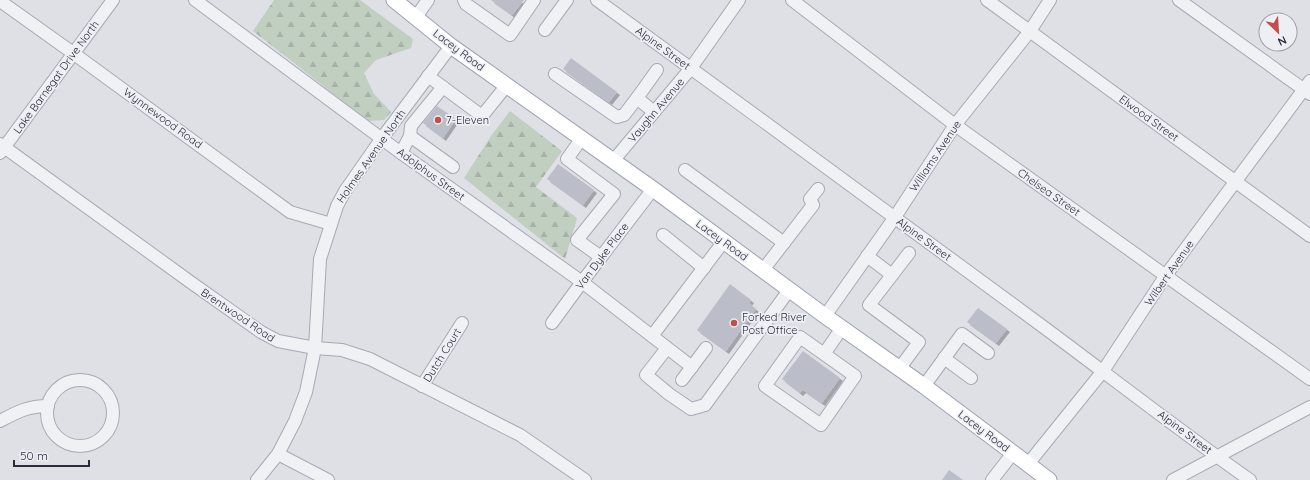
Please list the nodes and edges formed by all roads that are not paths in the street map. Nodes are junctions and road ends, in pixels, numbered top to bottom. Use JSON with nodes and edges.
{"nodes":[{"id":1,"x":113,"y":0,"type":"edge"},
{"id":2,"x":195,"y":0,"type":"edge"},
{"id":3,"x":394,"y":0,"type":"edge"},
{"id":4,"x":428,"y":0,"type":"edge"},
{"id":5,"x":464,"y":0,"type":"edge"},
{"id":6,"x":534,"y":0,"type":"edge"},
{"id":7,"x":567,"y":0,"type":"edge"},
{"id":8,"x":597,"y":0,"type":"edge"},
{"id":9,"x":740,"y":0,"type":"edge"},
{"id":10,"x":792,"y":0,"type":"edge"},
{"id":11,"x":987,"y":0,"type":"edge"},
{"id":12,"x":1050,"y":0,"type":"edge"},
{"id":13,"x":1179,"y":0,"type":"edge"},
{"id":14,"x":0,"y":1,"type":"edge"},
{"id":15,"x":416,"y":17,"type":"junction"},
{"id":16,"x":545,"y":30,"type":"dead end"},
{"id":17,"x":1030,"y":31,"type":"junction"},
{"id":18,"x":451,"y":46,"type":"junction"},
{"id":19,"x":73,"y":53,"type":"junction"},
{"id":20,"x":690,"y":68,"type":"junction"},
{"id":21,"x":657,"y":70,"type":"dead end"},
{"id":22,"x":555,"y":74,"type":"dead end"},
{"id":23,"x":428,"y":76,"type":"junction"},
{"id":24,"x":506,"y":84,"type":"junction"},
{"id":25,"x":443,"y":86,"type":"junction"},
{"id":26,"x":1308,"y":88,"type":"edge"},
{"id":27,"x":637,"y":98,"type":"junction"},
{"id":28,"x":654,"y":112,"type":"junction"},
{"id":29,"x":955,"y":125,"type":"junction"},
{"id":30,"x":410,"y":136,"type":"junction"},
{"id":31,"x":382,"y":138,"type":"junction"},
{"id":32,"x":582,"y":138,"type":"junction"},
{"id":33,"x":1,"y":148,"type":"edge"},
{"id":34,"x":401,"y":153,"type":"junction"},
{"id":35,"x":613,"y":160,"type":"junction"},
{"id":36,"x":453,"y":167,"type":"dead end"},
{"id":37,"x":686,"y":170,"type":"dead end"},
{"id":38,"x":1236,"y":181,"type":"junction"},
{"id":39,"x":653,"y":189,"type":"junction"},
{"id":40,"x":818,"y":189,"type":"dead end"},
{"id":41,"x":895,"y":218,"type":"junction"},
{"id":42,"x":331,"y":224,"type":"junction"},
{"id":43,"x":663,"y":235,"type":"dead end"},
{"id":44,"x":1310,"y":236,"type":"edge"},
{"id":45,"x":724,"y":241,"type":"junction"},
{"id":46,"x":784,"y":243,"type":"junction"},
{"id":47,"x":909,"y":253,"type":"dead end"},
{"id":48,"x":867,"y":256,"type":"junction"},
{"id":49,"x":601,"y":258,"type":"junction"},
{"id":50,"x":704,"y":268,"type":"junction"},
{"id":51,"x":764,"y":270,"type":"junction"},
{"id":52,"x":892,"y":275,"type":"junction"},
{"id":53,"x":1166,"y":275,"type":"junction"},
{"id":54,"x":582,"y":282,"type":"junction"},
{"id":55,"x":790,"y":289,"type":"junction"},
{"id":56,"x":824,"y":316,"type":"junction"},
{"id":57,"x":462,"y":323,"type":"dead end"},
{"id":58,"x":552,"y":323,"type":"dead end"},
{"id":59,"x":842,"y":328,"type":"junction"},
{"id":60,"x":652,"y":336,"type":"junction"},
{"id":61,"x":315,"y":348,"type":"junction"},
{"id":62,"x":667,"y":348,"type":"junction"},
{"id":63,"x":706,"y":348,"type":"dead end"},
{"id":64,"x":988,"y":353,"type":"dead end"},
{"id":65,"x":824,"y":354,"type":"junction"},
{"id":66,"x":944,"y":358,"type":"junction"},
{"id":67,"x":692,"y":367,"type":"junction"},
{"id":68,"x":899,"y":369,"type":"junction"},
{"id":69,"x":1103,"y":371,"type":"junction"},
{"id":70,"x":971,"y":378,"type":"dead end"},
{"id":71,"x":1310,"y":379,"type":"edge"},
{"id":72,"x":682,"y":380,"type":"dead end"},
{"id":73,"x":422,"y":386,"type":"junction"},
{"id":74,"x":924,"y":386,"type":"junction"},
{"id":75,"x":48,"y":406,"type":"junction"},
{"id":76,"x":1310,"y":407,"type":"edge"},
{"id":77,"x":0,"y":421,"type":"edge"},
{"id":78,"x":1013,"y":453,"type":"junction"},
{"id":79,"x":278,"y":454,"type":"junction"},
{"id":80,"x":1217,"y":457,"type":"junction"},
{"id":81,"x":1028,"y":464,"type":"junction"},
{"id":82,"x":1186,"y":477,"type":"edge"},
{"id":83,"x":257,"y":480,"type":"edge"},
{"id":84,"x":328,"y":480,"type":"edge"},
{"id":85,"x":585,"y":480,"type":"edge"},
{"id":86,"x":992,"y":480,"type":"edge"},
{"id":87,"x":1049,"y":480,"type":"edge"},
{"id":88,"x":1173,"y":480,"type":"edge"},
{"id":89,"x":1250,"y":480,"type":"edge"}],
"edges":[{"from":1,"to":19,"type":"street","name":"Lake Barnegat Drive North"},
{"from":2,"to":31,"type":"street","name":"Adolphus Street"},
{"from":3,"to":15,"type":"main road","name":"Lacey Road"},
{"from":4,"to":15,"type":"street"},
{"from":5,"to":6,"type":"street"},
{"from":7,"to":16,"type":"street"},
{"from":8,"to":20,"type":"street","name":"Alpine Street"},
{"from":9,"to":20,"type":"street","name":"Vaughn Avenue"},
{"from":10,"to":29,"type":"street","name":"Chelsea Street"},
{"from":11,"to":17,"type":"street","name":"Elwood Street"},
{"from":12,"to":17,"type":"street","name":"Williams Avenue"},
{"from":13,"to":26,"type":"street"},
{"from":14,"to":19,"type":"street","name":"Wynnewood Road"},
{"from":15,"to":18,"type":"main road","name":"Lacey Road"},
{"from":17,"to":29,"type":"street","name":"Williams Avenue"},
{"from":17,"to":38,"type":"street","name":"Elwood Street"},
{"from":18,"to":23,"type":"street","name":"Holmes Avenue North"},
{"from":18,"to":24,"type":"main road","name":"Lacey Road"},
{"from":19,"to":33,"type":"street","name":"Lake Barnegat Drive North"},
{"from":19,"to":42,"type":"street","name":"Wynnewood Road"},
{"from":20,"to":28,"type":"street","name":"Vaughn Avenue"},
{"from":20,"to":41,"type":"street","name":"Alpine Street"},
{"from":21,"to":27,"type":"street"},
{"from":22,"to":27,"type":"street"},
{"from":23,"to":25,"type":"street"},
{"from":23,"to":31,"type":"street","name":"Holmes Avenue North"},
{"from":24,"to":25,"type":"street"},
{"from":24,"to":32,"type":"main road","name":"Lacey Road"},
{"from":25,"to":30,"type":"street"},
{"from":26,"to":38,"type":"street","name":"Wilbert Avenue"},
{"from":27,"to":28,"type":"street"},
{"from":28,"to":35,"type":"street","name":"Vaughn Avenue"},
{"from":29,"to":41,"type":"street","name":"Williams Avenue"},
{"from":29,"to":53,"type":"street","name":"Chelsea Street"},
{"from":30,"to":34,"type":"street"},
{"from":30,"to":36,"type":"street"},
{"from":31,"to":34,"type":"street","name":"Adolphus Street"},
{"from":31,"to":42,"type":"street","name":"Holmes Avenue North"},
{"from":32,"to":35,"type":"main road","name":"Lacey Road"},
{"from":32,"to":49,"type":"street"},
{"from":33,"to":61,"type":"street","name":"Brentwood Road"},
{"from":34,"to":54,"type":"street","name":"Adolphus Street"},
{"from":35,"to":39,"type":"main road","name":"Lacey Road"},
{"from":37,"to":46,"type":"street"},
{"from":38,"to":44,"type":"street","name":"Elwood Street"},
{"from":38,"to":53,"type":"street","name":"Wilbert Avenue"},
{"from":39,"to":45,"type":"main road","name":"Lacey Road"},
{"from":39,"to":49,"type":"street","name":"Van Dyke Place"},
{"from":40,"to":46,"type":"street"},
{"from":41,"to":48,"type":"street","name":"Williams Avenue"},
{"from":41,"to":69,"type":"street","name":"Alpine Street"},
{"from":42,"to":61,"type":"street","name":"Holmes Avenue North"},
{"from":43,"to":50,"type":"street"},
{"from":45,"to":50,"type":"street"},
{"from":45,"to":51,"type":"main road","name":"Lacey Road"},
{"from":46,"to":51,"type":"street"},
{"from":47,"to":52,"type":"street"},
{"from":48,"to":52,"type":"street"},
{"from":48,"to":56,"type":"street","name":"Williams Avenue"},
{"from":49,"to":54,"type":"street","name":"Van Dyke Place"},
{"from":50,"to":60,"type":"street"},
{"from":51,"to":55,"type":"main road","name":"Lacey Road"},
{"from":52,"to":68,"type":"street"},
{"from":53,"to":69,"type":"street","name":"Wilbert Avenue"},
{"from":53,"to":71,"type":"street","name":"Chelsea Street"},
{"from":54,"to":58,"type":"street","name":"Van Dyke Place"},
{"from":54,"to":60,"type":"street","name":"Adolphus Street"},
{"from":55,"to":56,"type":"main road","name":"Lacey Road"},
{"from":55,"to":62,"type":"street"},
{"from":56,"to":59,"type":"main road","name":"Lacey Road"},
{"from":57,"to":73,"type":"street","name":"Dutch Court"},
{"from":59,"to":65,"type":"street"},
{"from":59,"to":68,"type":"main road","name":"Lacey Road"},
{"from":60,"to":62,"type":"street","name":"Adolphus Street"},
{"from":61,"to":73,"type":"street","name":"Brentwood Road"},
{"from":61,"to":79,"type":"street","name":"Holmes Avenue North"},
{"from":62,"to":67,"type":"street","name":"Adolphus Street"},
{"from":63,"to":67,"type":"street"},
{"from":64,"to":66,"type":"street"},
{"from":65,"to":65,"type":"street"},
{"from":66,"to":70,"type":"street"},
{"from":66,"to":74,"type":"street"},
{"from":67,"to":72,"type":"street"},
{"from":68,"to":74,"type":"main road","name":"Lacey Road"},
{"from":69,"to":80,"type":"street","name":"Alpine Street"},
{"from":69,"to":81,"type":"street","name":"Wilbert Avenue"},
{"from":73,"to":85,"type":"street","name":"Brentwood Road"},
{"from":74,"to":78,"type":"main road","name":"Lacey Road"},
{"from":75,"to":75,"type":"street"},
{"from":75,"to":77,"type":"street"},
{"from":76,"to":80,"type":"street"},
{"from":78,"to":81,"type":"main road","name":"Lacey Road"},
{"from":78,"to":86,"type":"street"},
{"from":79,"to":83,"type":"street","name":"Holmes Avenue North"},
{"from":79,"to":84,"type":"street"},
{"from":80,"to":82,"type":"street"},
{"from":80,"to":89,"type":"street","name":"Alpine Street"},
{"from":81,"to":87,"type":"main road","name":"Lacey Road"},
{"from":82,"to":88,"type":"street"}]}
